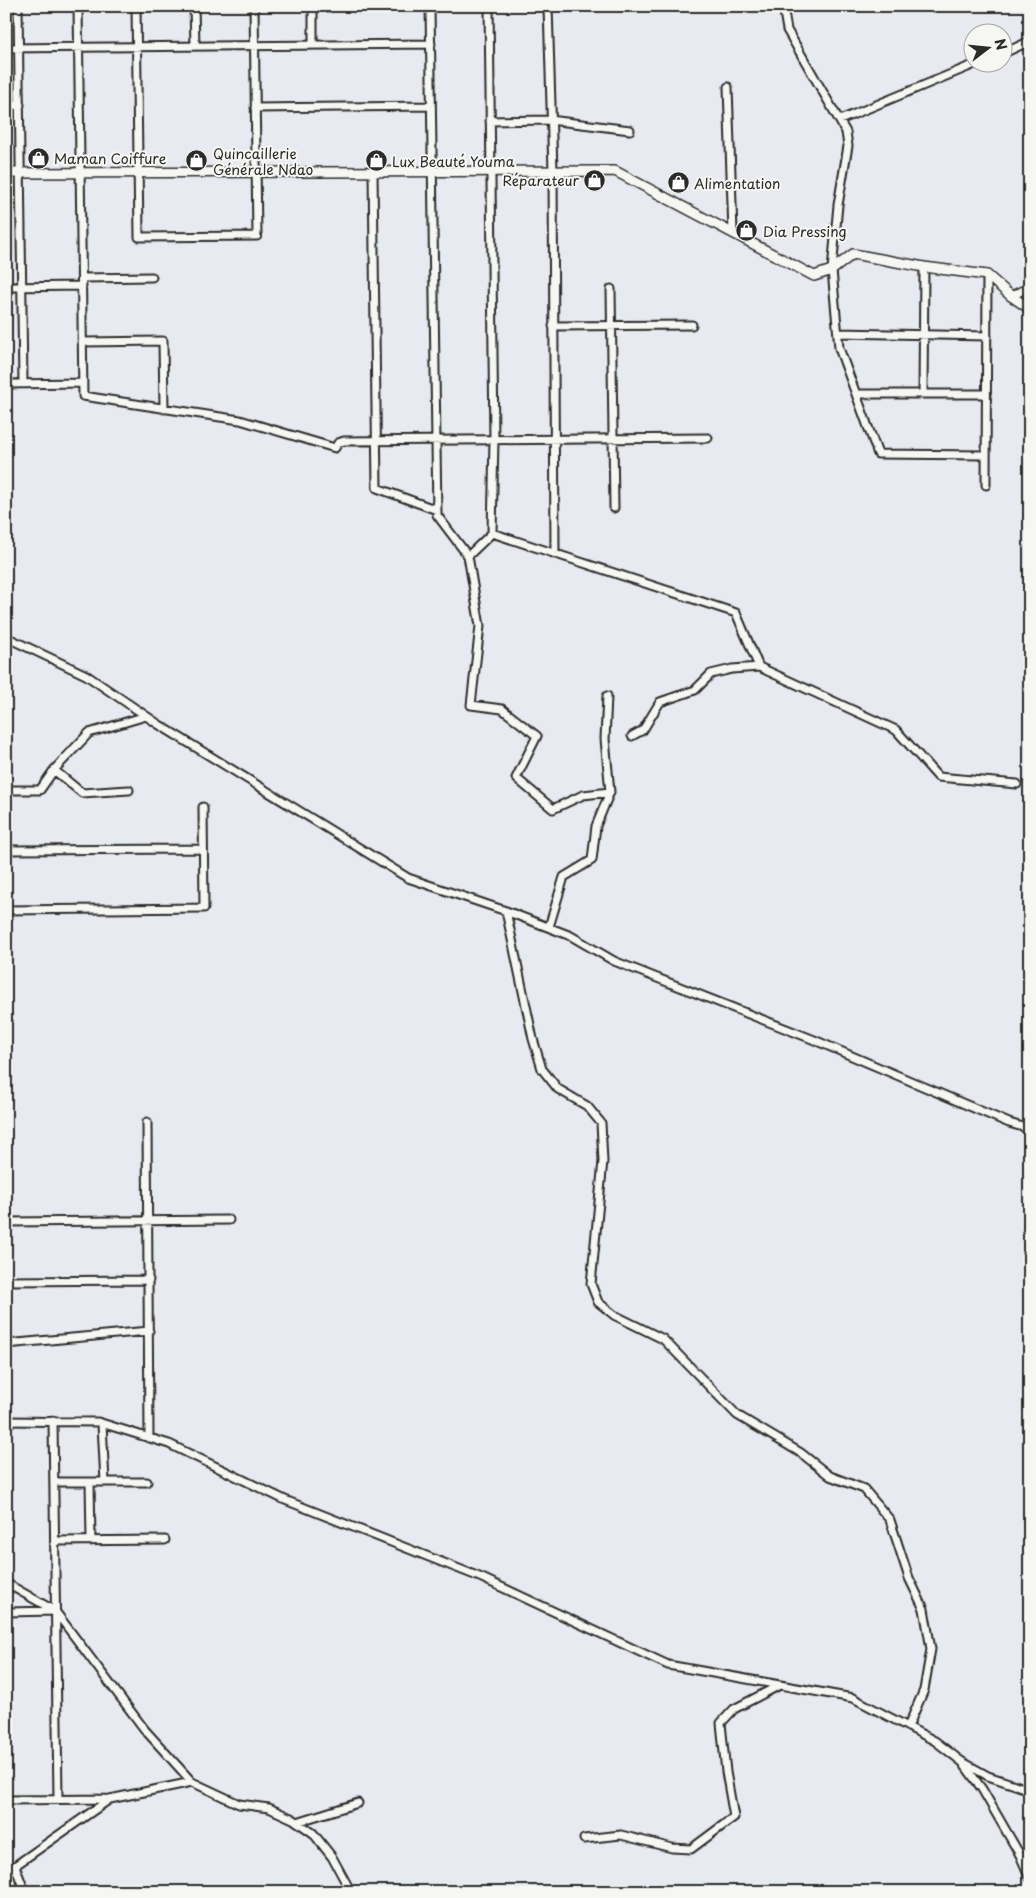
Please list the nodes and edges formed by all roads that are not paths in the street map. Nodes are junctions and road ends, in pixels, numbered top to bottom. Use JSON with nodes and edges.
{"nodes":[{"id":1,"x":18,"y":6,"type":"edge"},
{"id":2,"x":78,"y":6,"type":"edge"},
{"id":3,"x":136,"y":6,"type":"edge"},
{"id":4,"x":194,"y":6,"type":"edge"},
{"id":5,"x":254,"y":6,"type":"edge"},
{"id":6,"x":313,"y":6,"type":"edge"},
{"id":7,"x":430,"y":6,"type":"edge"},
{"id":8,"x":489,"y":6,"type":"edge"},
{"id":9,"x":548,"y":6,"type":"edge"},
{"id":10,"x":783,"y":6,"type":"edge"},
{"id":11,"x":1030,"y":41,"type":"edge"},
{"id":12,"x":430,"y":44,"type":"junction"},
{"id":13,"x":254,"y":45,"type":"junction"},
{"id":14,"x":313,"y":45,"type":"junction"},
{"id":15,"x":137,"y":46,"type":"junction"},
{"id":16,"x":195,"y":46,"type":"junction"},
{"id":17,"x":79,"y":47,"type":"junction"},
{"id":18,"x":6,"y":48,"type":"edge"},
{"id":19,"x":19,"y":48,"type":"junction"},
{"id":20,"x":1014,"y":48,"type":"edge"},
{"id":21,"x":964,"y":69,"type":"edge"},
{"id":22,"x":728,"y":87,"type":"dead end"},
{"id":23,"x":6,"y":105,"type":"edge"},
{"id":24,"x":20,"y":105,"type":"junction"},
{"id":25,"x":431,"y":106,"type":"junction"},
{"id":26,"x":255,"y":108,"type":"junction"},
{"id":27,"x":550,"y":120,"type":"junction"},
{"id":28,"x":840,"y":120,"type":"junction"},
{"id":29,"x":490,"y":121,"type":"junction"},
{"id":30,"x":630,"y":130,"type":"dead end"},
{"id":31,"x":432,"y":171,"type":"junction"},
{"id":32,"x":491,"y":171,"type":"junction"},
{"id":33,"x":553,"y":171,"type":"junction"},
{"id":34,"x":6,"y":172,"type":"edge"},
{"id":35,"x":21,"y":172,"type":"junction"},
{"id":36,"x":80,"y":172,"type":"junction"},
{"id":37,"x":138,"y":172,"type":"junction"},
{"id":38,"x":256,"y":172,"type":"junction"},
{"id":39,"x":373,"y":172,"type":"junction"},
{"id":40,"x":733,"y":233,"type":"junction"},
{"id":41,"x":924,"y":267,"type":"junction"},
{"id":42,"x":832,"y":270,"type":"junction"},
{"id":43,"x":987,"y":274,"type":"junction"},
{"id":44,"x":152,"y":277,"type":"dead end"},
{"id":45,"x":82,"y":278,"type":"junction"},
{"id":46,"x":82,"y":286,"type":"junction"},
{"id":47,"x":6,"y":287,"type":"edge"},
{"id":48,"x":22,"y":287,"type":"junction"},
{"id":49,"x":1030,"y":287,"type":"edge"},
{"id":50,"x":611,"y":288,"type":"dead end"},
{"id":51,"x":1011,"y":296,"type":"junction"},
{"id":52,"x":1030,"y":309,"type":"edge"},
{"id":53,"x":692,"y":325,"type":"dead end"},
{"id":54,"x":552,"y":326,"type":"junction"},
{"id":55,"x":612,"y":326,"type":"junction"},
{"id":56,"x":839,"y":333,"type":"junction"},
{"id":57,"x":924,"y":334,"type":"junction"},
{"id":58,"x":987,"y":336,"type":"junction"},
{"id":59,"x":82,"y":342,"type":"junction"},
{"id":60,"x":83,"y":382,"type":"junction"},
{"id":61,"x":6,"y":384,"type":"edge"},
{"id":62,"x":23,"y":384,"type":"junction"},
{"id":63,"x":856,"y":394,"type":"junction"},
{"id":64,"x":923,"y":394,"type":"junction"},
{"id":65,"x":986,"y":394,"type":"junction"},
{"id":66,"x":164,"y":409,"type":"junction"},
{"id":67,"x":708,"y":438,"type":"dead end"},
{"id":68,"x":613,"y":439,"type":"junction"},
{"id":69,"x":436,"y":440,"type":"junction"},
{"id":70,"x":494,"y":440,"type":"junction"},
{"id":71,"x":554,"y":440,"type":"junction"},
{"id":72,"x":377,"y":441,"type":"junction"},
{"id":73,"x":986,"y":455,"type":"junction"},
{"id":74,"x":986,"y":485,"type":"dead end"},
{"id":75,"x":614,"y":508,"type":"dead end"},
{"id":76,"x":436,"y":510,"type":"junction"},
{"id":77,"x":492,"y":533,"type":"junction"},
{"id":78,"x":556,"y":554,"type":"junction"},
{"id":79,"x":468,"y":556,"type":"junction"},
{"id":80,"x":10,"y":639,"type":"edge"},
{"id":81,"x":6,"y":646,"type":"edge"},
{"id":82,"x":759,"y":667,"type":"junction"},
{"id":83,"x":607,"y":696,"type":"dead end"},
{"id":84,"x":146,"y":716,"type":"junction"},
{"id":85,"x":632,"y":736,"type":"dead end"},
{"id":86,"x":54,"y":770,"type":"junction"},
{"id":87,"x":1017,"y":784,"type":"dead end"},
{"id":88,"x":6,"y":790,"type":"edge"},
{"id":89,"x":129,"y":790,"type":"dead end"},
{"id":90,"x":610,"y":792,"type":"junction"},
{"id":91,"x":203,"y":807,"type":"dead end"},
{"id":92,"x":203,"y":849,"type":"junction"},
{"id":93,"x":6,"y":850,"type":"edge"},
{"id":94,"x":6,"y":910,"type":"edge"},
{"id":95,"x":506,"y":910,"type":"junction"},
{"id":96,"x":549,"y":928,"type":"junction"},
{"id":97,"x":147,"y":1122,"type":"dead end"},
{"id":98,"x":1030,"y":1130,"type":"edge"},
{"id":99,"x":229,"y":1220,"type":"dead end"},
{"id":100,"x":148,"y":1221,"type":"junction"},
{"id":101,"x":6,"y":1222,"type":"edge"},
{"id":102,"x":149,"y":1280,"type":"junction"},
{"id":103,"x":6,"y":1281,"type":"edge"},
{"id":104,"x":149,"y":1331,"type":"junction"},
{"id":105,"x":6,"y":1344,"type":"edge"},
{"id":106,"x":6,"y":1421,"type":"edge"},
{"id":107,"x":53,"y":1421,"type":"junction"},
{"id":108,"x":102,"y":1424,"type":"junction"},
{"id":109,"x":149,"y":1438,"type":"junction"},
{"id":110,"x":54,"y":1482,"type":"junction"},
{"id":111,"x":90,"y":1482,"type":"junction"},
{"id":112,"x":105,"y":1482,"type":"junction"},
{"id":113,"x":147,"y":1482,"type":"dead end"},
{"id":114,"x":165,"y":1540,"type":"dead end"},
{"id":115,"x":54,"y":1541,"type":"junction"},
{"id":116,"x":91,"y":1541,"type":"junction"},
{"id":117,"x":6,"y":1583,"type":"edge"},
{"id":118,"x":55,"y":1611,"type":"junction"},
{"id":119,"x":6,"y":1612,"type":"edge"},
{"id":120,"x":781,"y":1684,"type":"junction"},
{"id":121,"x":908,"y":1727,"type":"junction"},
{"id":122,"x":961,"y":1761,"type":"junction"},
{"id":123,"x":192,"y":1782,"type":"junction"},
{"id":124,"x":1030,"y":1790,"type":"edge"},
{"id":125,"x":58,"y":1799,"type":"junction"},
{"id":126,"x":110,"y":1799,"type":"junction"},
{"id":127,"x":6,"y":1800,"type":"edge"},
{"id":128,"x":358,"y":1803,"type":"dead end"},
{"id":129,"x":298,"y":1822,"type":"junction"},
{"id":130,"x":584,"y":1839,"type":"dead end"},
{"id":131,"x":15,"y":1866,"type":"junction"},
{"id":132,"x":6,"y":1872,"type":"edge"},
{"id":133,"x":1030,"y":1878,"type":"edge"},
{"id":134,"x":25,"y":1892,"type":"edge"},
{"id":135,"x":351,"y":1892,"type":"edge"}],
"edges":[{"from":1,"to":19,"type":"street"},
{"from":2,"to":17,"type":"street"},
{"from":3,"to":15,"type":"street"},
{"from":4,"to":16,"type":"street"},
{"from":5,"to":13,"type":"street"},
{"from":6,"to":14,"type":"street"},
{"from":7,"to":12,"type":"street"},
{"from":8,"to":29,"type":"street"},
{"from":9,"to":27,"type":"street"},
{"from":10,"to":28,"type":"street"},
{"from":11,"to":20,"type":"street"},
{"from":12,"to":14,"type":"street"},
{"from":12,"to":25,"type":"street"},
{"from":13,"to":14,"type":"street"},
{"from":13,"to":16,"type":"street"},
{"from":13,"to":26,"type":"street"},
{"from":15,"to":16,"type":"street"},
{"from":15,"to":17,"type":"street"},
{"from":15,"to":37,"type":"street"},
{"from":17,"to":19,"type":"street"},
{"from":17,"to":36,"type":"street"},
{"from":18,"to":19,"type":"street"},
{"from":19,"to":24,"type":"street"},
{"from":21,"to":28,"type":"street"},
{"from":22,"to":40,"type":"street"},
{"from":23,"to":24,"type":"street"},
{"from":24,"to":35,"type":"street"},
{"from":25,"to":26,"type":"street"},
{"from":25,"to":31,"type":"street"},
{"from":26,"to":38,"type":"street"},
{"from":27,"to":29,"type":"street"},
{"from":27,"to":30,"type":"street"},
{"from":27,"to":33,"type":"street"},
{"from":28,"to":42,"type":"street"},
{"from":29,"to":32,"type":"street"},
{"from":31,"to":32,"type":"street"},
{"from":31,"to":39,"type":"street"},
{"from":31,"to":69,"type":"street"},
{"from":32,"to":33,"type":"street"},
{"from":32,"to":70,"type":"street"},
{"from":33,"to":40,"type":"street"},
{"from":33,"to":54,"type":"street"},
{"from":34,"to":35,"type":"street"},
{"from":35,"to":36,"type":"street"},
{"from":35,"to":48,"type":"street"},
{"from":36,"to":37,"type":"street"},
{"from":36,"to":45,"type":"street"},
{"from":37,"to":38,"type":"street"},
{"from":37,"to":38,"type":"street"},
{"from":38,"to":39,"type":"street"},
{"from":39,"to":72,"type":"street"},
{"from":40,"to":42,"type":"street"},
{"from":41,"to":42,"type":"street"},
{"from":41,"to":43,"type":"street"},
{"from":41,"to":57,"type":"street"},
{"from":42,"to":56,"type":"street"},
{"from":43,"to":51,"type":"street"},
{"from":43,"to":58,"type":"street"},
{"from":44,"to":45,"type":"street"},
{"from":45,"to":46,"type":"street"},
{"from":46,"to":48,"type":"street"},
{"from":46,"to":59,"type":"street"},
{"from":47,"to":48,"type":"street"},
{"from":48,"to":62,"type":"street"},
{"from":49,"to":51,"type":"street"},
{"from":50,"to":55,"type":"street"},
{"from":51,"to":52,"type":"street"},
{"from":53,"to":55,"type":"street"},
{"from":54,"to":55,"type":"street"},
{"from":54,"to":71,"type":"street"},
{"from":55,"to":68,"type":"street"},
{"from":56,"to":57,"type":"street"},
{"from":56,"to":63,"type":"street"},
{"from":57,"to":58,"type":"street"},
{"from":57,"to":64,"type":"street"},
{"from":58,"to":65,"type":"street"},
{"from":59,"to":60,"type":"street"},
{"from":59,"to":66,"type":"street"},
{"from":60,"to":62,"type":"street"},
{"from":60,"to":66,"type":"street"},
{"from":61,"to":62,"type":"street"},
{"from":63,"to":64,"type":"street"},
{"from":63,"to":73,"type":"street"},
{"from":64,"to":65,"type":"street"},
{"from":65,"to":73,"type":"street"},
{"from":66,"to":72,"type":"street"},
{"from":67,"to":68,"type":"street"},
{"from":68,"to":71,"type":"street"},
{"from":68,"to":75,"type":"street"},
{"from":69,"to":70,"type":"street"},
{"from":69,"to":72,"type":"street"},
{"from":69,"to":76,"type":"street"},
{"from":70,"to":71,"type":"street"},
{"from":70,"to":77,"type":"street"},
{"from":71,"to":78,"type":"street"},
{"from":72,"to":76,"type":"street"},
{"from":73,"to":74,"type":"street"},
{"from":76,"to":79,"type":"street"},
{"from":77,"to":78,"type":"street"},
{"from":77,"to":79,"type":"street"},
{"from":78,"to":82,"type":"street"},
{"from":79,"to":90,"type":"street"},
{"from":80,"to":81,"type":"street"},
{"from":80,"to":84,"type":"street"},
{"from":82,"to":85,"type":"street"},
{"from":82,"to":87,"type":"street"},
{"from":83,"to":90,"type":"street"},
{"from":84,"to":86,"type":"street"},
{"from":84,"to":95,"type":"street"},
{"from":86,"to":88,"type":"street"},
{"from":86,"to":89,"type":"street"},
{"from":90,"to":96,"type":"street"},
{"from":91,"to":92,"type":"street"},
{"from":92,"to":93,"type":"street"},
{"from":92,"to":94,"type":"street"},
{"from":95,"to":96,"type":"street"},
{"from":95,"to":121,"type":"street"},
{"from":96,"to":98,"type":"street"},
{"from":97,"to":100,"type":"street"},
{"from":99,"to":100,"type":"street"},
{"from":100,"to":101,"type":"street"},
{"from":100,"to":102,"type":"street"},
{"from":102,"to":103,"type":"street"},
{"from":102,"to":104,"type":"street"},
{"from":104,"to":105,"type":"street"},
{"from":104,"to":109,"type":"street"},
{"from":106,"to":107,"type":"street"},
{"from":107,"to":108,"type":"street"},
{"from":107,"to":110,"type":"street"},
{"from":108,"to":109,"type":"street"},
{"from":108,"to":112,"type":"street"},
{"from":109,"to":120,"type":"street"},
{"from":110,"to":111,"type":"street"},
{"from":110,"to":115,"type":"street"},
{"from":111,"to":112,"type":"street"},
{"from":111,"to":116,"type":"street"},
{"from":112,"to":113,"type":"street"},
{"from":114,"to":116,"type":"street"},
{"from":115,"to":116,"type":"street"},
{"from":115,"to":118,"type":"street"},
{"from":117,"to":118,"type":"street"},
{"from":118,"to":119,"type":"street"},
{"from":118,"to":123,"type":"street"},
{"from":118,"to":125,"type":"street"},
{"from":120,"to":121,"type":"street"},
{"from":120,"to":130,"type":"street"},
{"from":121,"to":122,"type":"street"},
{"from":122,"to":124,"type":"street"},
{"from":122,"to":133,"type":"street"},
{"from":123,"to":126,"type":"street"},
{"from":123,"to":129,"type":"street"},
{"from":125,"to":126,"type":"street"},
{"from":125,"to":127,"type":"street"},
{"from":126,"to":131,"type":"street"},
{"from":128,"to":129,"type":"street"},
{"from":129,"to":135,"type":"street"},
{"from":131,"to":132,"type":"street"},
{"from":131,"to":134,"type":"street"}]}
